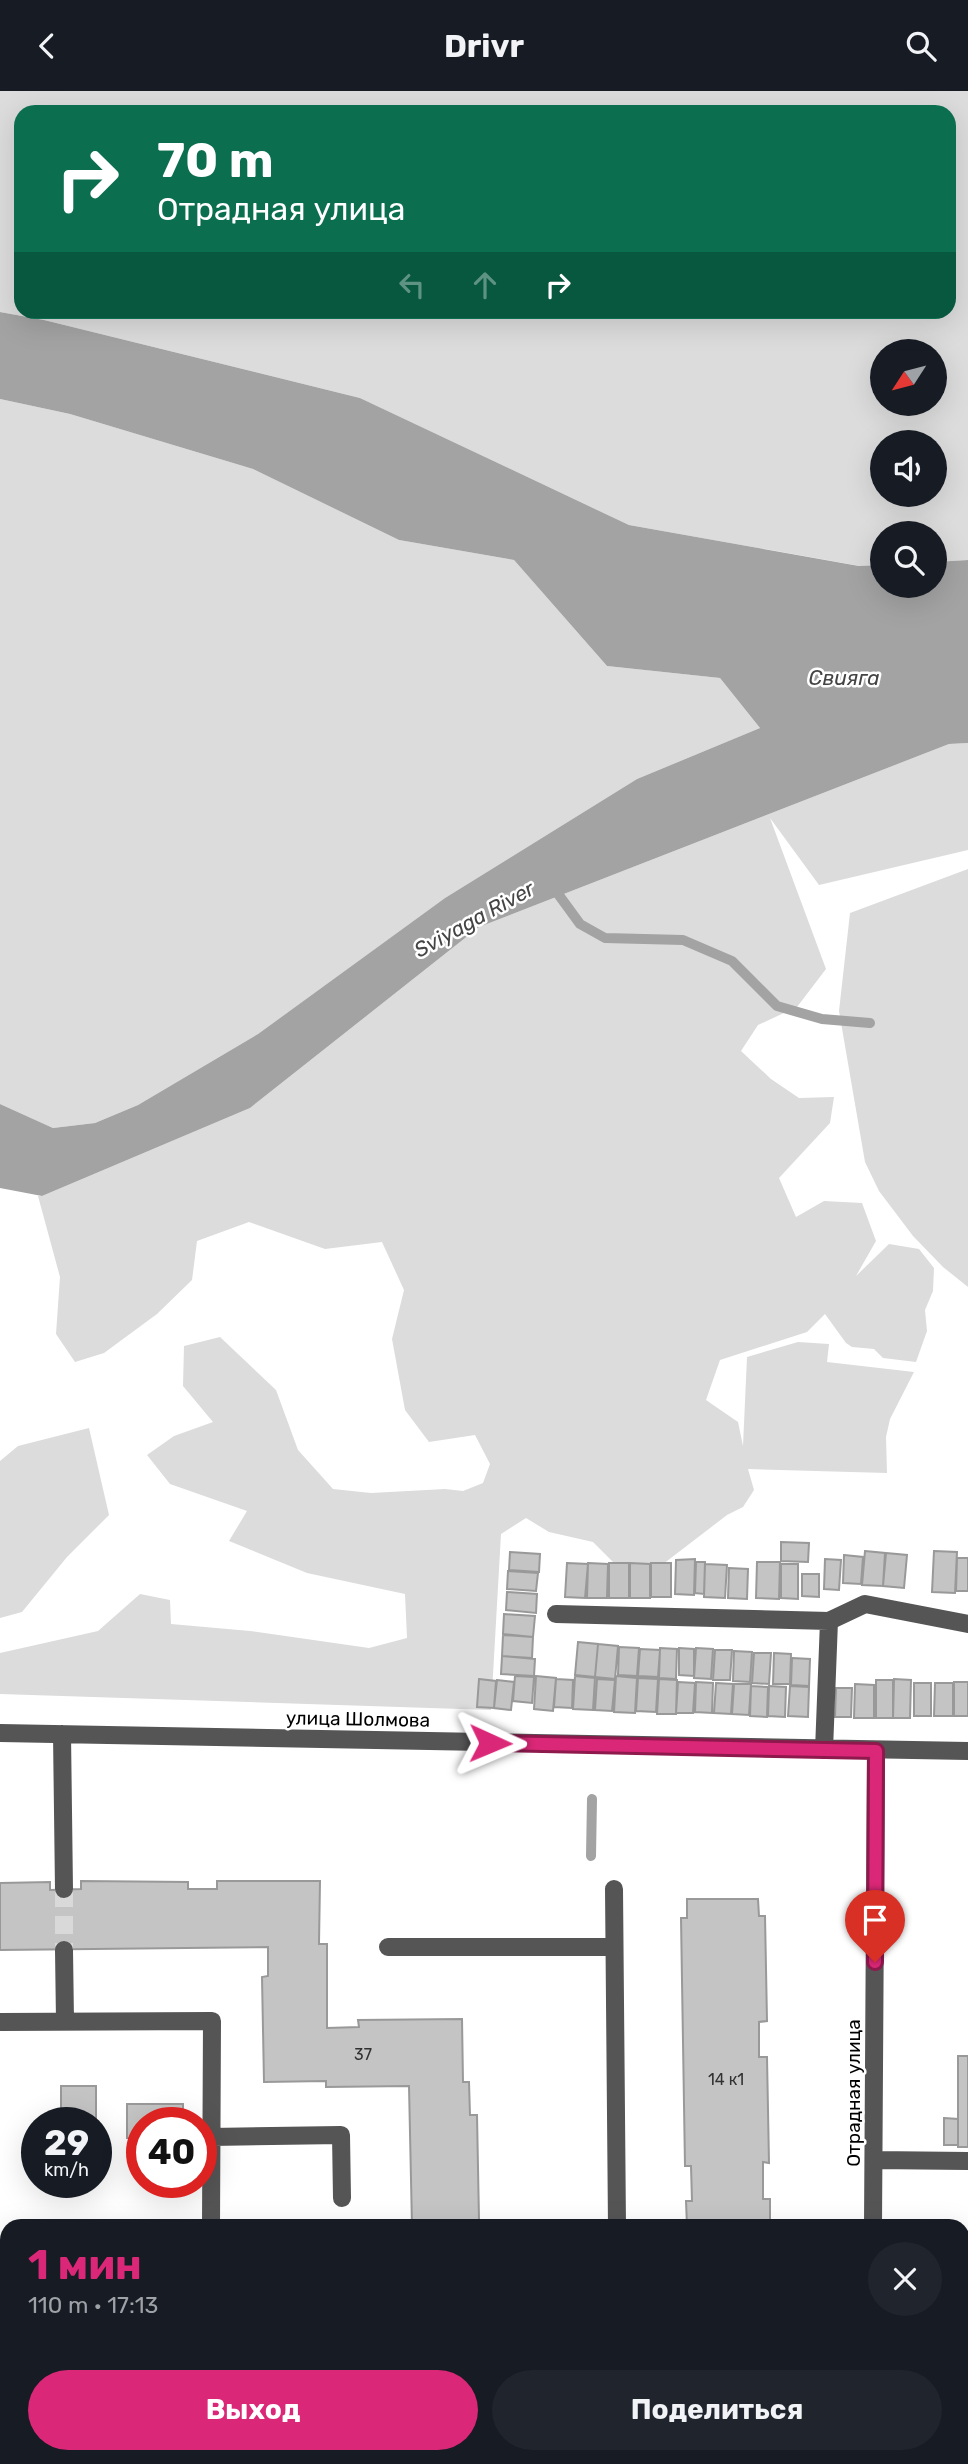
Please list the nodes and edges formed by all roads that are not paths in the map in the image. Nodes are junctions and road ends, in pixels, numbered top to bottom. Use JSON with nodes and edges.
{"nodes":[{"id":1,"x":556,"y":1614,"type":"dead end"},
{"id":2,"x":829,"y":1621,"type":"junction"},
{"id":3,"x":968,"y":1623,"type":"edge"},
{"id":4,"x":0,"y":1733,"type":"edge"},
{"id":5,"x":62,"y":1734,"type":"junction"},
{"id":6,"x":824,"y":1750,"type":"junction"},
{"id":7,"x":876,"y":1751,"type":"junction"},
{"id":8,"x":968,"y":1751,"type":"edge"},
{"id":9,"x":64,"y":1889,"type":"tunnel mouth"},
{"id":10,"x":614,"y":1889,"type":"dead end"},
{"id":11,"x":388,"y":1947,"type":"dead end"},
{"id":12,"x":614,"y":1947,"type":"junction"},
{"id":13,"x":64,"y":1949,"type":"tunnel mouth"},
{"id":14,"x":65,"y":2021,"type":"junction"},
{"id":15,"x":0,"y":2022,"type":"edge"},
{"id":16,"x":211,"y":2107,"type":"edge"},
{"id":17,"x":217,"y":2137,"type":"edge"},
{"id":18,"x":874,"y":2160,"type":"junction"},
{"id":19,"x":968,"y":2161,"type":"edge"},
{"id":20,"x":211,"y":2198,"type":"edge"},
{"id":21,"x":342,"y":2198,"type":"dead end"},
{"id":22,"x":211,"y":2219,"type":"edge"},
{"id":23,"x":617,"y":2219,"type":"edge"},
{"id":24,"x":873,"y":2219,"type":"edge"}],
"edges":[{"from":1,"to":2,"type":"street"},
{"from":2,"to":3,"type":"street"},
{"from":2,"to":6,"type":"street"},
{"from":4,"to":5,"type":"street","name":"улица Шолмова"},
{"from":5,"to":6,"type":"street","name":"улица Шолмова"},
{"from":5,"to":9,"type":"street"},
{"from":6,"to":7,"type":"street","name":"улица Шолмова"},
{"from":7,"to":8,"type":"street","name":"улица Шолмова"},
{"from":7,"to":18,"type":"street","name":"Отрадная улица"},
{"from":10,"to":12,"type":"street"},
{"from":11,"to":12,"type":"street"},
{"from":12,"to":23,"type":"street"},
{"from":13,"to":14,"type":"street"},
{"from":14,"to":15,"type":"street"},
{"from":14,"to":16,"type":"street"},
{"from":17,"to":21,"type":"street"},
{"from":18,"to":19,"type":"street"},
{"from":18,"to":24,"type":"street","name":"Отрадная улица"},
{"from":20,"to":22,"type":"street"}]}
